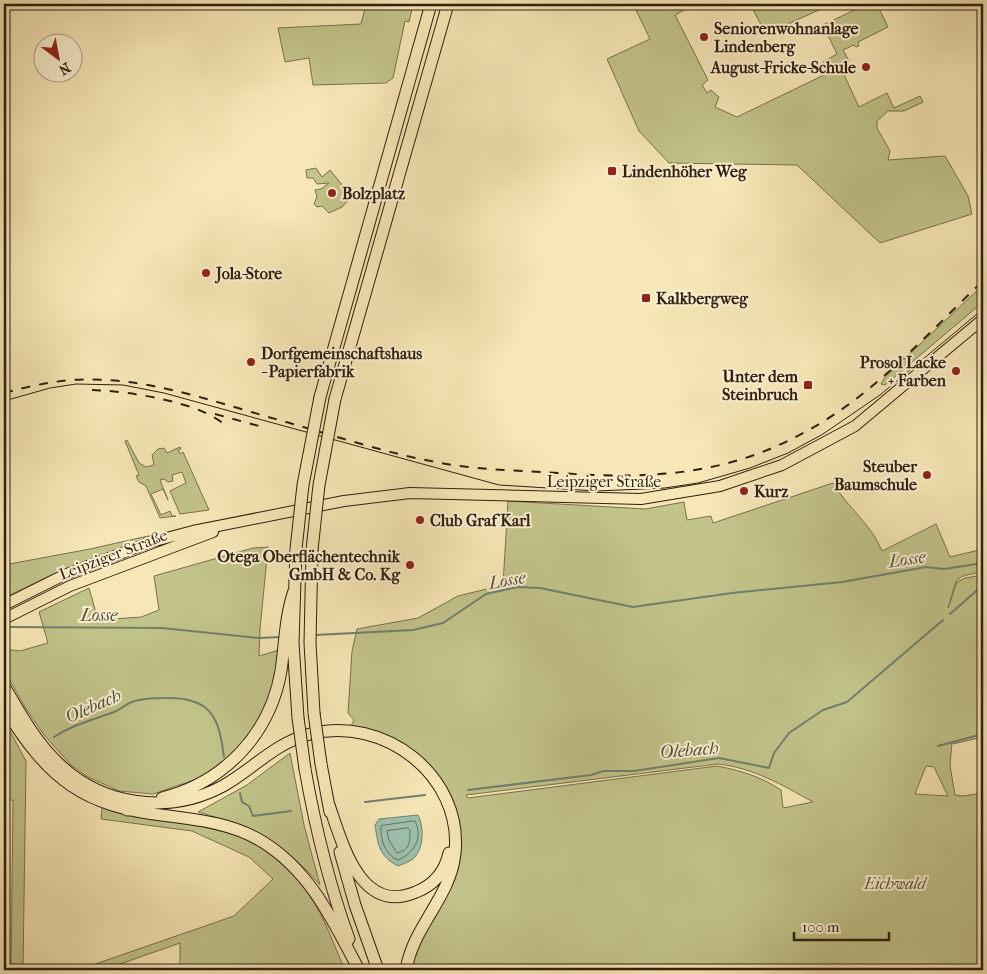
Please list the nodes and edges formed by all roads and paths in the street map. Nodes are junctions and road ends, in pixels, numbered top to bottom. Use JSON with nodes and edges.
{"nodes":[{"id":1,"x":431,"y":4,"type":"edge"},
{"id":2,"x":448,"y":4,"type":"edge"},
{"id":3,"x":983,"y":320,"type":"edge"},
{"id":4,"x":236,"y":524,"type":"junction"},
{"id":5,"x":4,"y":605,"type":"edge"},
{"id":6,"x":290,"y":610,"type":"junction"},
{"id":7,"x":4,"y":619,"type":"edge"},
{"id":8,"x":4,"y":686,"type":"edge"},
{"id":9,"x":4,"y":707,"type":"edge"},
{"id":10,"x":127,"y":805,"type":"junction"},
{"id":11,"x":329,"y":805,"type":"junction"},
{"id":12,"x":360,"y":970,"type":"edge"},
{"id":13,"x":378,"y":970,"type":"edge"},
{"id":14,"x":406,"y":970,"type":"edge"}],
"edges":[{"from":1,"to":6,"type":"highway","bridge":true},
{"from":2,"to":11,"type":"highway","bridge":true},
{"from":3,"to":4,"type":"main road","name":"Leipziger Straße"},
{"from":4,"to":5,"type":"main road","name":"Leipziger Straße"},
{"from":4,"to":7,"type":"main road","name":"Leipziger Straße"},
{"from":6,"to":10,"type":"highway"},
{"from":6,"to":12,"type":"highway","bridge":true},
{"from":8,"to":10,"type":"highway"},
{"from":9,"to":10,"type":"highway"},
{"from":10,"to":11,"type":"highway"},
{"from":10,"to":12,"type":"highway"},
{"from":10,"to":14,"type":"highway"},
{"from":11,"to":13,"type":"highway"}]}
